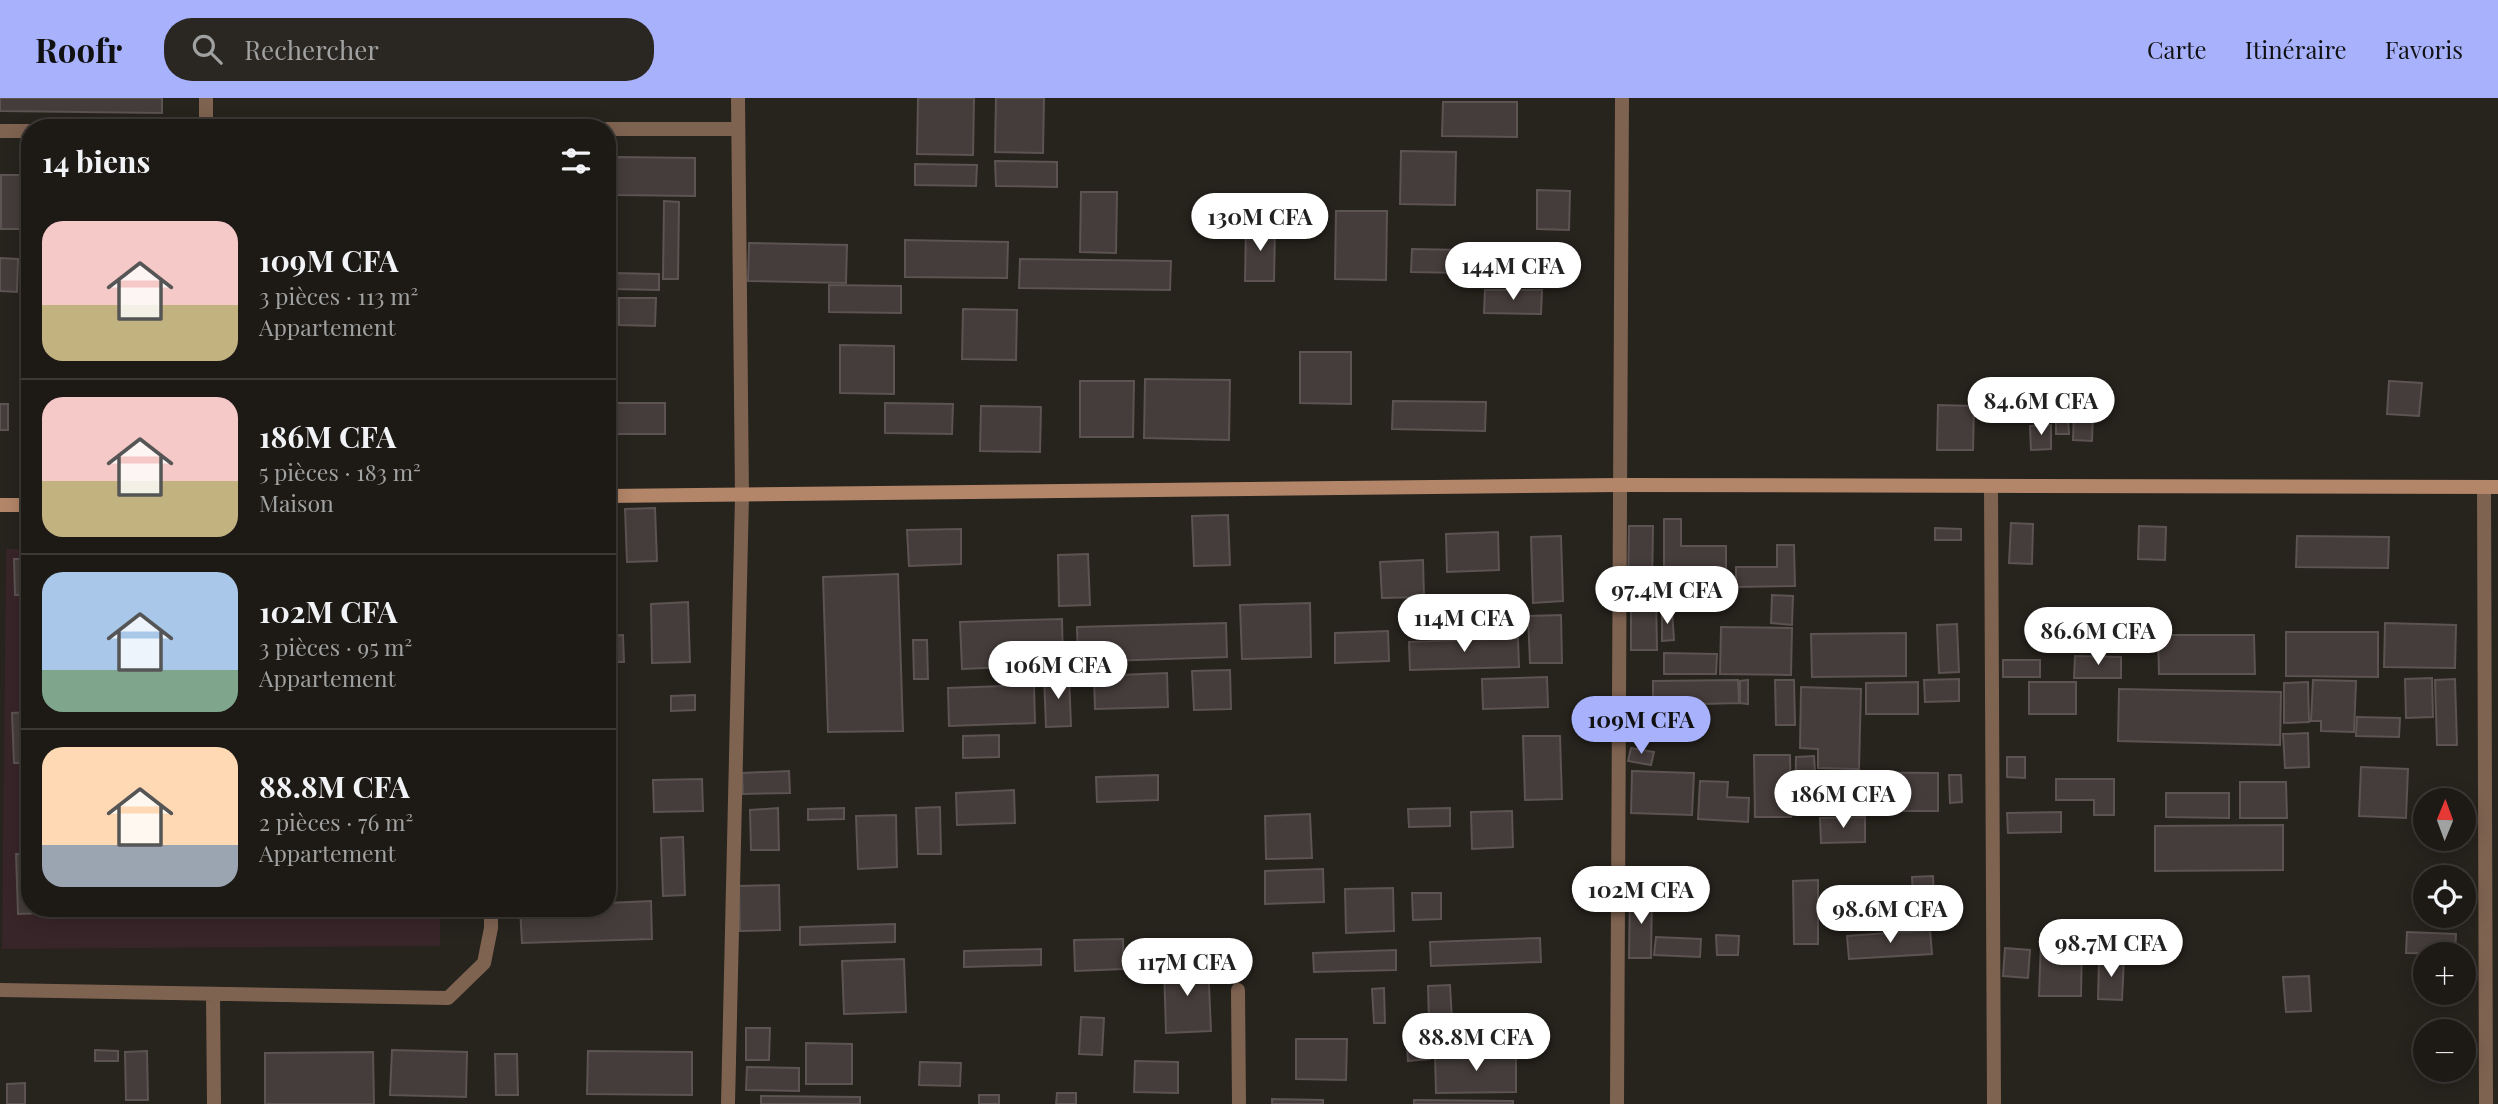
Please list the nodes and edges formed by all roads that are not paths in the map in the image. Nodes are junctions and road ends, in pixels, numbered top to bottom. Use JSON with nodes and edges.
{"nodes":[{"id":1,"x":206,"y":98,"type":"edge"},
{"id":2,"x":738,"y":98,"type":"edge"},
{"id":3,"x":1622,"y":98,"type":"edge"},
{"id":4,"x":206,"y":119,"type":"edge"},
{"id":5,"x":616,"y":129,"type":"edge"},
{"id":6,"x":737,"y":129,"type":"junction"},
{"id":7,"x":0,"y":131,"type":"edge"},
{"id":8,"x":21,"y":131,"type":"edge"},
{"id":9,"x":1619,"y":485,"type":"junction"},
{"id":10,"x":2491,"y":486,"type":"edge"},
{"id":11,"x":1991,"y":487,"type":"junction"},
{"id":12,"x":616,"y":496,"type":"edge"},
{"id":13,"x":742,"y":496,"type":"junction"},
{"id":14,"x":0,"y":505,"type":"edge"},
{"id":15,"x":21,"y":505,"type":"edge"},
{"id":16,"x":2491,"y":840,"type":"edge"},
{"id":17,"x":491,"y":917,"type":"edge"},
{"id":18,"x":0,"y":990,"type":"edge"},
{"id":19,"x":1238,"y":990,"type":"dead end"},
{"id":20,"x":214,"y":994,"type":"junction"},
{"id":21,"x":214,"y":1104,"type":"edge"},
{"id":22,"x":728,"y":1104,"type":"edge"},
{"id":23,"x":1239,"y":1104,"type":"edge"},
{"id":24,"x":1617,"y":1104,"type":"edge"},
{"id":25,"x":1994,"y":1104,"type":"edge"},
{"id":26,"x":2486,"y":1104,"type":"edge"}],
"edges":[{"from":1,"to":4,"type":"street"},
{"from":2,"to":6,"type":"street"},
{"from":3,"to":9,"type":"street"},
{"from":5,"to":6,"type":"street"},
{"from":6,"to":13,"type":"street"},
{"from":7,"to":8,"type":"street"},
{"from":9,"to":11,"type":"main road"},
{"from":9,"to":13,"type":"main road"},
{"from":9,"to":24,"type":"street"},
{"from":10,"to":11,"type":"main road"},
{"from":10,"to":16,"type":"street"},
{"from":11,"to":25,"type":"street"},
{"from":12,"to":13,"type":"main road"},
{"from":13,"to":22,"type":"street"},
{"from":14,"to":15,"type":"main road"},
{"from":16,"to":26,"type":"street"},
{"from":17,"to":20,"type":"street"},
{"from":18,"to":20,"type":"street"},
{"from":19,"to":23,"type":"street"},
{"from":20,"to":21,"type":"street"}]}
